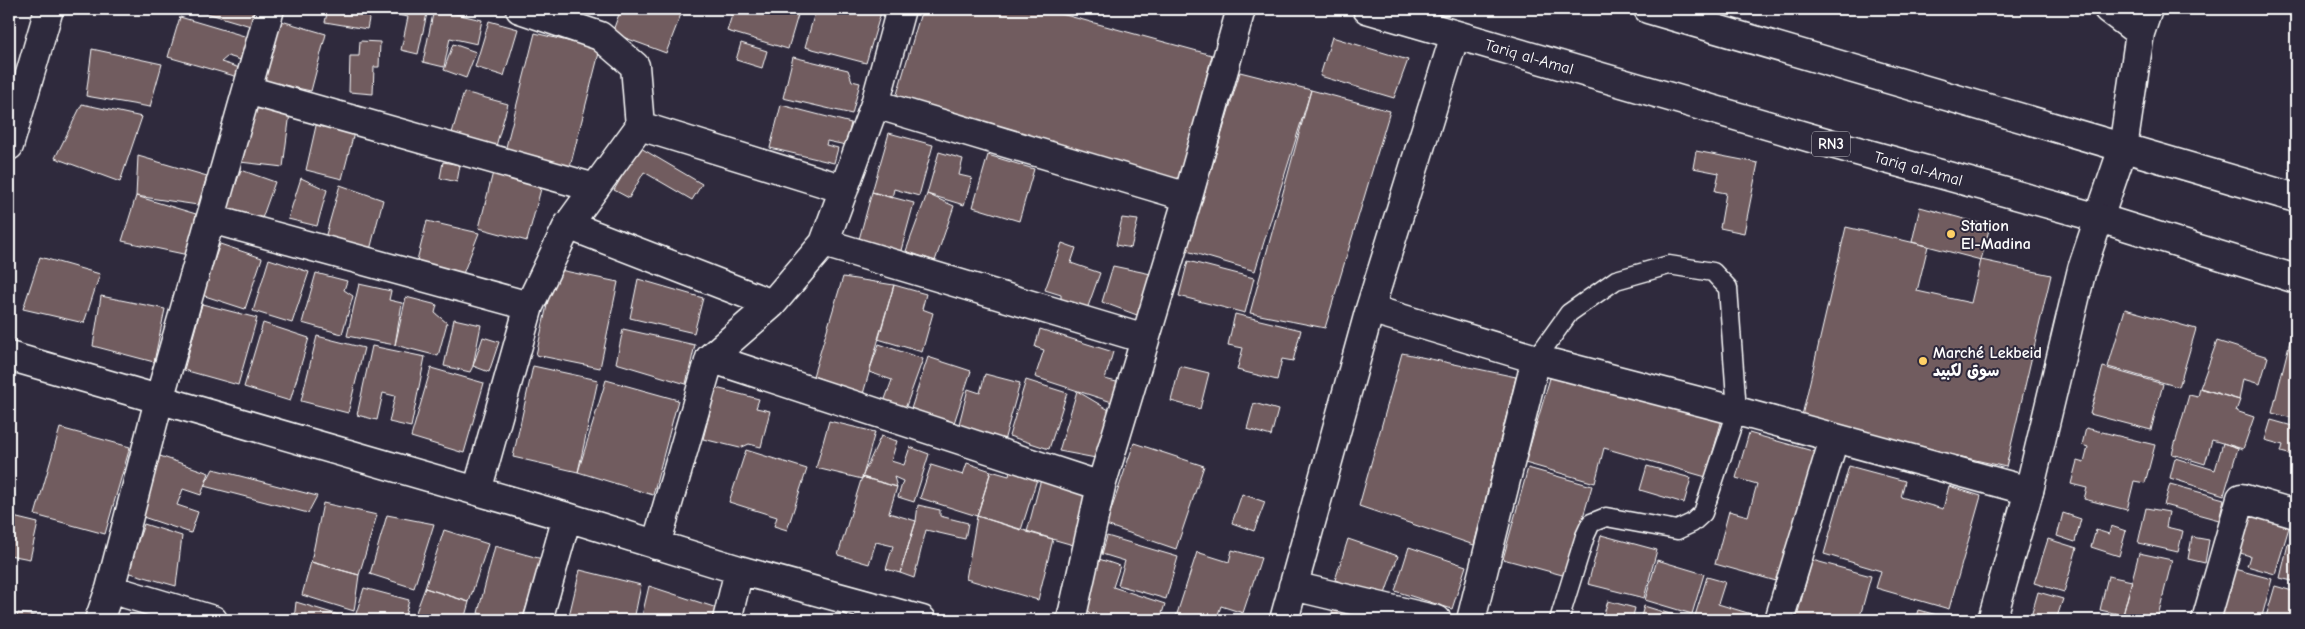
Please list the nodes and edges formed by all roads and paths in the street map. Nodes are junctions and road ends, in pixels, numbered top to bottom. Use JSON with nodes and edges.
{"nodes":[{"id":1,"x":49,"y":9,"type":"edge"},
{"id":2,"x":270,"y":9,"type":"edge"},
{"id":3,"x":520,"y":9,"type":"edge"},
{"id":4,"x":902,"y":9,"type":"edge"},
{"id":5,"x":1241,"y":9,"type":"edge"},
{"id":6,"x":1366,"y":9,"type":"edge"},
{"id":7,"x":1648,"y":9,"type":"edge"},
{"id":8,"x":2108,"y":9,"type":"edge"},
{"id":9,"x":2144,"y":21,"type":"edge"},
{"id":10,"x":1455,"y":35,"type":"junction"},
{"id":11,"x":247,"y":90,"type":"junction"},
{"id":12,"x":875,"y":104,"type":"junction"},
{"id":13,"x":640,"y":126,"type":"junction"},
{"id":14,"x":9,"y":146,"type":"edge"},
{"id":15,"x":2123,"y":148,"type":"junction"},
{"id":16,"x":595,"y":188,"type":"junction"},
{"id":17,"x":844,"y":189,"type":"junction"},
{"id":18,"x":1188,"y":197,"type":"junction"},
{"id":19,"x":2296,"y":198,"type":"edge"},
{"id":20,"x":2099,"y":218,"type":"junction"},
{"id":21,"x":211,"y":219,"type":"junction"},
{"id":22,"x":568,"y":225,"type":"junction"},
{"id":23,"x":824,"y":243,"type":"junction"},
{"id":24,"x":2296,"y":279,"type":"edge"},
{"id":25,"x":772,"y":304,"type":"junction"},
{"id":26,"x":529,"y":306,"type":"junction"},
{"id":27,"x":1370,"y":309,"type":"junction"},
{"id":28,"x":1145,"y":339,"type":"junction"},
{"id":29,"x":9,"y":356,"type":"edge"},
{"id":30,"x":710,"y":358,"type":"junction"},
{"id":31,"x":1536,"y":358,"type":"junction"},
{"id":32,"x":159,"y":400,"type":"junction"},
{"id":33,"x":1737,"y":411,"type":"junction"},
{"id":34,"x":1834,"y":439,"type":"junction"},
{"id":35,"x":1101,"y":486,"type":"junction"},
{"id":36,"x":477,"y":491,"type":"junction"},
{"id":37,"x":2029,"y":491,"type":"junction"},
{"id":38,"x":2296,"y":514,"type":"edge"},
{"id":39,"x":567,"y":517,"type":"junction"},
{"id":40,"x":656,"y":545,"type":"junction"},
{"id":41,"x":739,"y":570,"type":"junction"},
{"id":42,"x":1293,"y":586,"type":"junction"},
{"id":43,"x":110,"y":589,"type":"junction"},
{"id":44,"x":99,"y":620,"type":"edge"},
{"id":45,"x":213,"y":620,"type":"edge"},
{"id":46,"x":538,"y":620,"type":"edge"},
{"id":47,"x":727,"y":620,"type":"edge"},
{"id":48,"x":922,"y":620,"type":"edge"},
{"id":49,"x":1070,"y":620,"type":"edge"},
{"id":50,"x":1284,"y":620,"type":"edge"},
{"id":51,"x":1436,"y":620,"type":"edge"},
{"id":52,"x":1471,"y":620,"type":"edge"},
{"id":53,"x":1559,"y":620,"type":"edge"},
{"id":54,"x":1779,"y":620,"type":"edge"},
{"id":55,"x":1992,"y":620,"type":"edge"},
{"id":56,"x":2206,"y":620,"type":"edge"}],
"edges":[{"from":1,"to":14,"type":"main road"},
{"from":2,"to":11,"type":"main road"},
{"from":3,"to":13,"type":"main road"},
{"from":4,"to":12,"type":"main road"},
{"from":5,"to":18,"type":"main road"},
{"from":6,"to":10,"type":"main road","name":"Tariq al-Amal","number":"RN3"},
{"from":7,"to":15,"type":"main road"},
{"from":8,"to":9,"type":"main road"},
{"from":9,"to":15,"type":"main road"},
{"from":10,"to":20,"type":"main road","name":"Tariq al-Amal","number":"RN3"},
{"from":10,"to":27,"type":"main road"},
{"from":11,"to":16,"type":"main road"},
{"from":11,"to":21,"type":"main road"},
{"from":12,"to":17,"type":"main road"},
{"from":12,"to":18,"type":"main road"},
{"from":13,"to":16,"type":"main road"},
{"from":13,"to":17,"type":"main road"},
{"from":15,"to":19,"type":"main road"},
{"from":15,"to":20,"type":"main road"},
{"from":16,"to":22,"type":"main road"},
{"from":17,"to":23,"type":"main road"},
{"from":18,"to":28,"type":"main road"},
{"from":20,"to":24,"type":"main road","name":"Tariq al-Amal","number":"RN3"},
{"from":20,"to":37,"type":"main road"},
{"from":21,"to":26,"type":"main road"},
{"from":21,"to":32,"type":"main road"},
{"from":22,"to":25,"type":"main road"},
{"from":22,"to":26,"type":"main road"},
{"from":23,"to":25,"type":"main road"},
{"from":23,"to":28,"type":"main road"},
{"from":25,"to":30,"type":"main road"},
{"from":26,"to":36,"type":"main road"},
{"from":27,"to":31,"type":"main road"},
{"from":27,"to":42,"type":"main road"},
{"from":28,"to":35,"type":"main road"},
{"from":29,"to":32,"type":"main road"},
{"from":30,"to":35,"type":"main road"},
{"from":30,"to":40,"type":"main road"},
{"from":31,"to":33,"type":"main road"},
{"from":31,"to":33,"type":"lane"},
{"from":31,"to":52,"type":"main road"},
{"from":32,"to":36,"type":"main road"},
{"from":32,"to":43,"type":"main road"},
{"from":33,"to":34,"type":"main road"},
{"from":33,"to":53,"type":"lane"},
{"from":34,"to":37,"type":"main road"},
{"from":34,"to":54,"type":"main road"},
{"from":35,"to":49,"type":"main road"},
{"from":36,"to":39,"type":"main road"},
{"from":37,"to":55,"type":"main road"},
{"from":38,"to":56,"type":"main road"},
{"from":39,"to":40,"type":"main road"},
{"from":39,"to":46,"type":"main road"},
{"from":40,"to":41,"type":"main road"},
{"from":41,"to":47,"type":"main road"},
{"from":41,"to":48,"type":"main road"},
{"from":42,"to":50,"type":"main road"},
{"from":42,"to":51,"type":"main road"},
{"from":43,"to":44,"type":"main road"},
{"from":43,"to":45,"type":"main road"}]}
